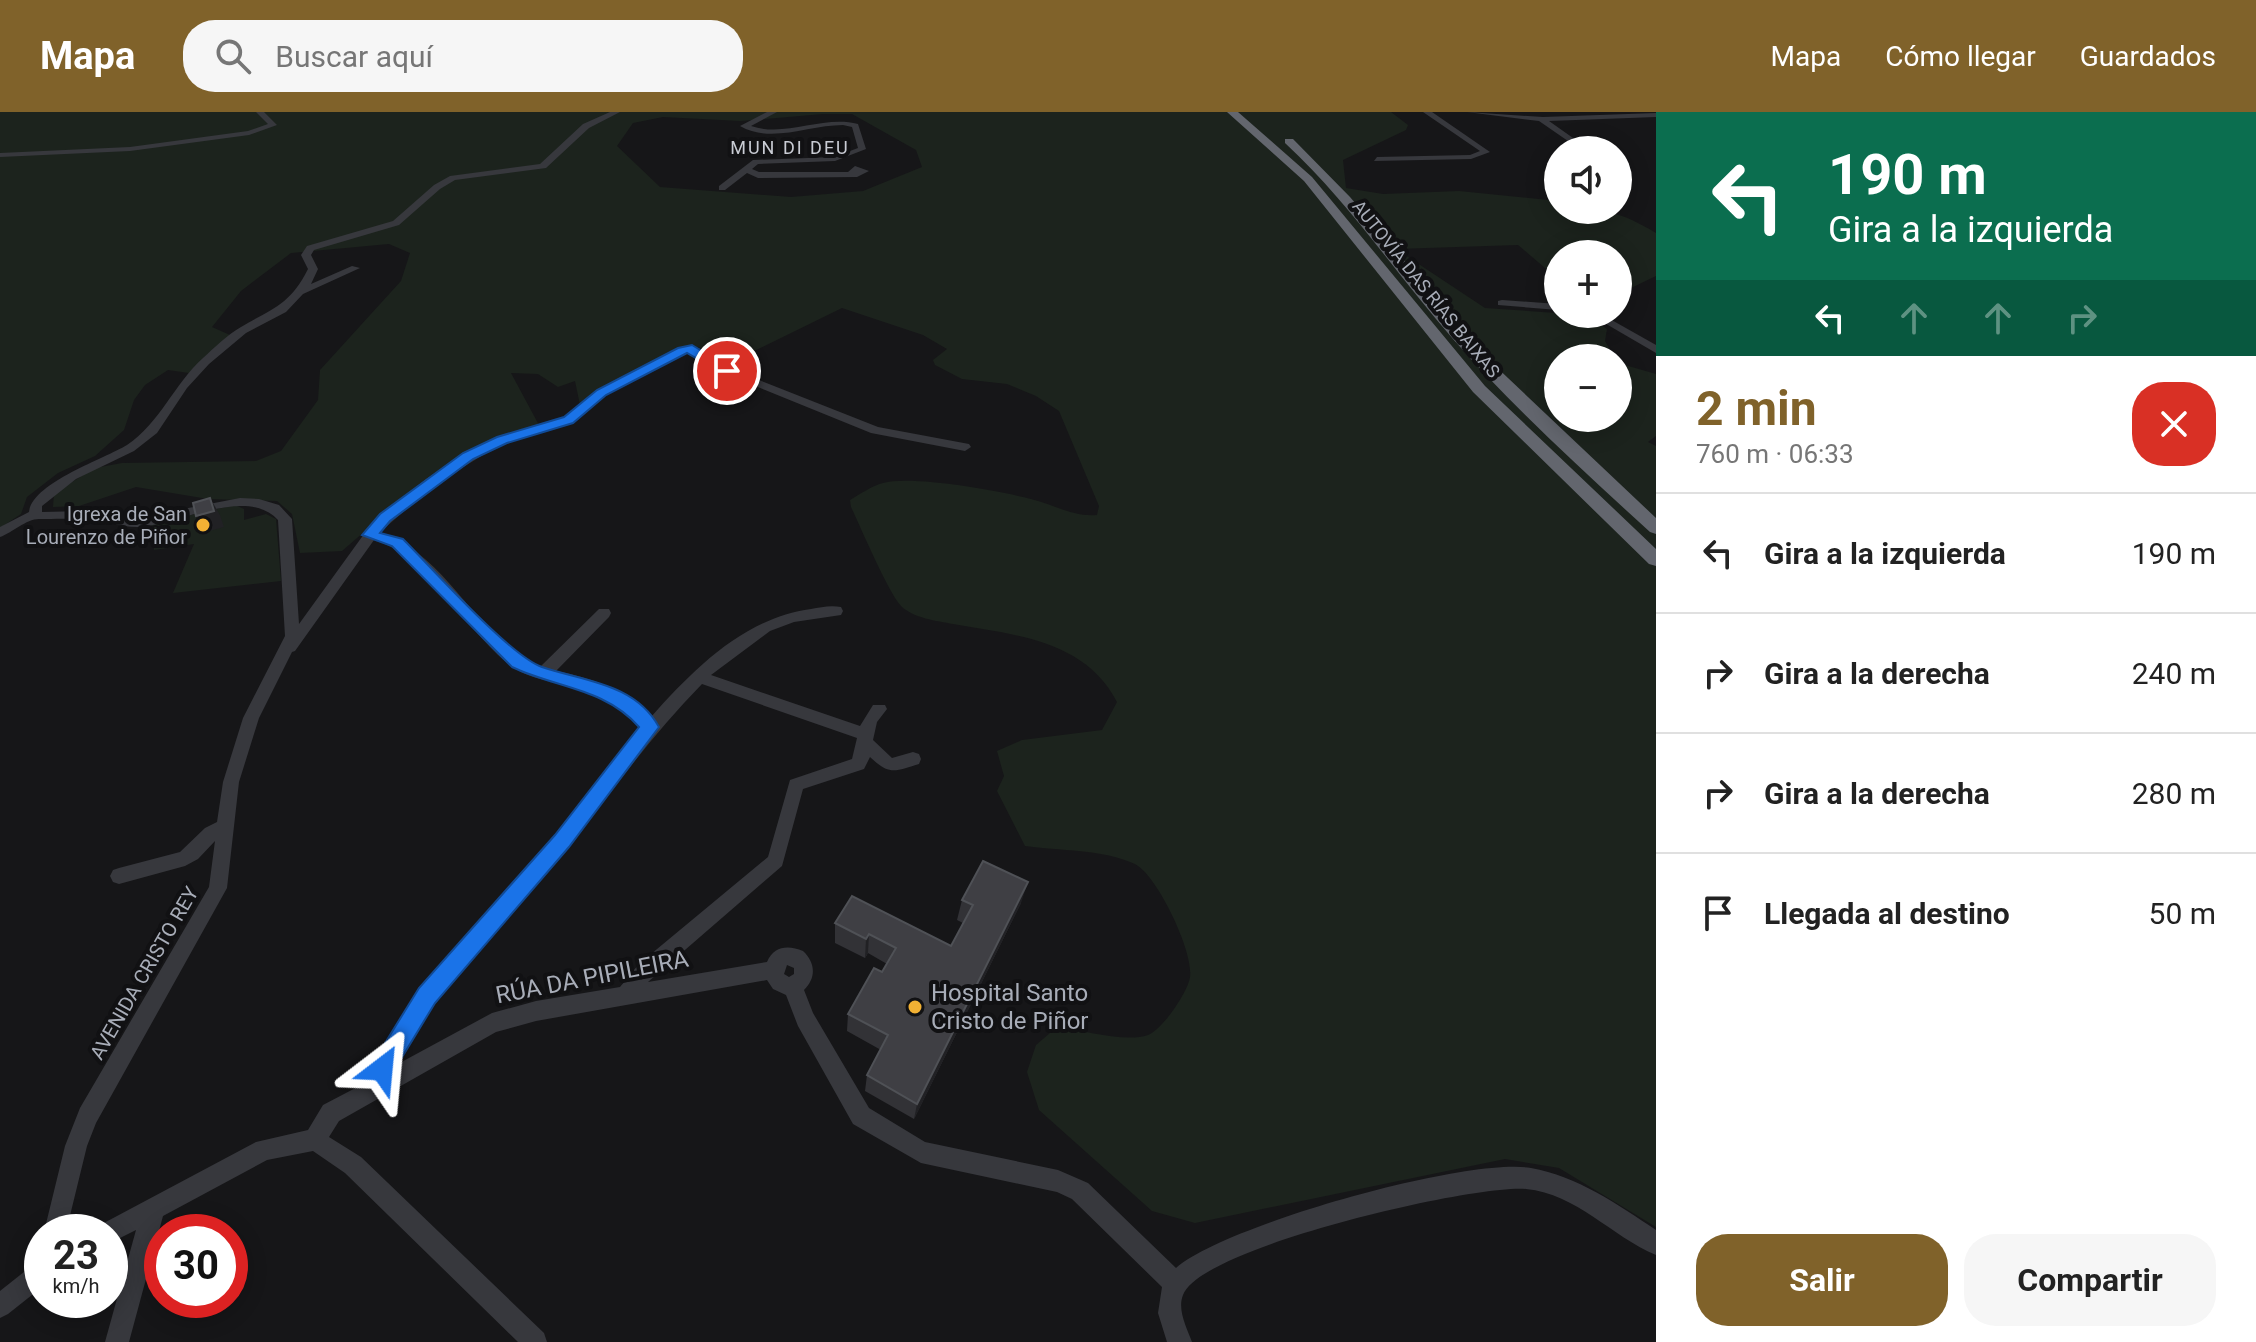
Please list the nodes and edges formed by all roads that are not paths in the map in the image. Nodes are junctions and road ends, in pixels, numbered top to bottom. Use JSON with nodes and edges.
{"nodes":[{"id":1,"x":260,"y":112,"type":"edge"},
{"id":2,"x":616,"y":112,"type":"edge"},
{"id":3,"x":773,"y":112,"type":"edge"},
{"id":4,"x":1232,"y":112,"type":"edge"},
{"id":5,"x":1249,"y":112,"type":"edge"},
{"id":6,"x":1427,"y":112,"type":"edge"},
{"id":7,"x":1471,"y":112,"type":"edge"},
{"id":8,"x":1530,"y":112,"type":"edge"},
{"id":9,"x":1656,"y":115,"type":"edge"},
{"id":10,"x":1540,"y":119,"type":"junction"},
{"id":11,"x":1565,"y":136,"type":"edge"},
{"id":12,"x":0,"y":155,"type":"edge"},
{"id":13,"x":1377,"y":159,"type":"dead end"},
{"id":14,"x":741,"y":172,"type":"junction"},
{"id":15,"x":852,"y":172,"type":"dead end"},
{"id":16,"x":722,"y":188,"type":"dead end"},
{"id":17,"x":355,"y":268,"type":"dead end"},
{"id":18,"x":298,"y":294,"type":"junction"},
{"id":19,"x":323,"y":298,"type":"dead end"},
{"id":20,"x":1502,"y":303,"type":"dead end"},
{"id":21,"x":1544,"y":306,"type":"edge"},
{"id":22,"x":1618,"y":328,"type":"edge"},
{"id":23,"x":1656,"y":350,"type":"edge"},
{"id":24,"x":965,"y":447,"type":"dead end"},
{"id":25,"x":35,"y":514,"type":"junction"},
{"id":26,"x":1656,"y":528,"type":"edge"},
{"id":27,"x":0,"y":533,"type":"edge"},
{"id":28,"x":370,"y":535,"type":"junction"},
{"id":29,"x":1656,"y":560,"type":"edge"},
{"id":30,"x":329,"y":595,"type":"junction"},
{"id":31,"x":836,"y":611,"type":"dead end"},
{"id":32,"x":604,"y":613,"type":"dead end"},
{"id":33,"x":292,"y":622,"type":"junction"},
{"id":34,"x":286,"y":651,"type":"junction"},
{"id":35,"x":543,"y":674,"type":"junction"},
{"id":36,"x":700,"y":677,"type":"junction"},
{"id":37,"x":879,"y":709,"type":"dead end"},
{"id":38,"x":650,"y":727,"type":"junction"},
{"id":39,"x":865,"y":738,"type":"junction"},
{"id":40,"x":913,"y":759,"type":"dead end"},
{"id":41,"x":225,"y":827,"type":"junction"},
{"id":42,"x":119,"y":876,"type":"dead end"},
{"id":43,"x":626,"y":995,"type":"junction"},
{"id":44,"x":373,"y":1088,"type":"junction"},
{"id":45,"x":315,"y":1140,"type":"junction"},
{"id":46,"x":154,"y":1207,"type":"junction"},
{"id":47,"x":59,"y":1214,"type":"edge"},
{"id":48,"x":128,"y":1222,"type":"edge"},
{"id":49,"x":1656,"y":1243,"type":"edge"},
{"id":50,"x":1175,"y":1283,"type":"junction"},
{"id":51,"x":24,"y":1287,"type":"edge"},
{"id":52,"x":0,"y":1306,"type":"edge"},
{"id":53,"x":117,"y":1342,"type":"edge"},
{"id":54,"x":535,"y":1342,"type":"edge"},
{"id":55,"x":1180,"y":1342,"type":"edge"}],
"edges":[{"from":1,"to":12,"type":"street"},
{"from":2,"to":18,"type":"street"},
{"from":3,"to":14,"type":"street"},
{"from":4,"to":29,"type":"highway","name":"AUTOVÍA DAS RÍAS BAIXAS"},
{"from":5,"to":26,"type":"highway","name":"AUTOVÍA DAS RÍAS BAIXAS"},
{"from":6,"to":13,"type":"street"},
{"from":7,"to":10,"type":"street"},
{"from":8,"to":10,"type":"street"},
{"from":9,"to":10,"type":"street"},
{"from":10,"to":11,"type":"street"},
{"from":14,"to":15,"type":"street"},
{"from":14,"to":16,"type":"street"},
{"from":17,"to":18,"type":"street"},
{"from":18,"to":19,"type":"street"},
{"from":18,"to":25,"type":"street"},
{"from":20,"to":21,"type":"street"},
{"from":22,"to":23,"type":"street"},
{"from":24,"to":28,"type":"street"},
{"from":25,"to":27,"type":"street"},
{"from":25,"to":33,"type":"street","name":"AVENIDA CRISTO REY"},
{"from":28,"to":30,"type":"street"},
{"from":28,"to":35,"type":"street"},
{"from":30,"to":33,"type":"street"},
{"from":30,"to":34,"type":"street"},
{"from":31,"to":36,"type":"street"},
{"from":32,"to":35,"type":"street"},
{"from":33,"to":34,"type":"street","name":"AVENIDA CRISTO REY"},
{"from":34,"to":41,"type":"street","name":"AVENIDA CRISTO REY"},
{"from":35,"to":38,"type":"street"},
{"from":36,"to":38,"type":"street"},
{"from":36,"to":39,"type":"street"},
{"from":37,"to":39,"type":"street"},
{"from":38,"to":44,"type":"street"},
{"from":39,"to":40,"type":"street"},
{"from":39,"to":43,"type":"street"},
{"from":41,"to":42,"type":"street"},
{"from":41,"to":47,"type":"street","name":"AVENIDA CRISTO REY"},
{"from":43,"to":44,"type":"street","name":"RÚA DA PIPILEIRA"},
{"from":43,"to":50,"type":"street","name":"RÚA DA PIPILEIRA"},
{"from":44,"to":45,"type":"street","name":"RÚA DA PIPILEIRA"},
{"from":45,"to":46,"type":"street"},
{"from":45,"to":54,"type":"street"},
{"from":46,"to":48,"type":"street"},
{"from":46,"to":53,"type":"street"},
{"from":49,"to":50,"type":"street"},
{"from":50,"to":55,"type":"street"},
{"from":51,"to":52,"type":"street"}]}
